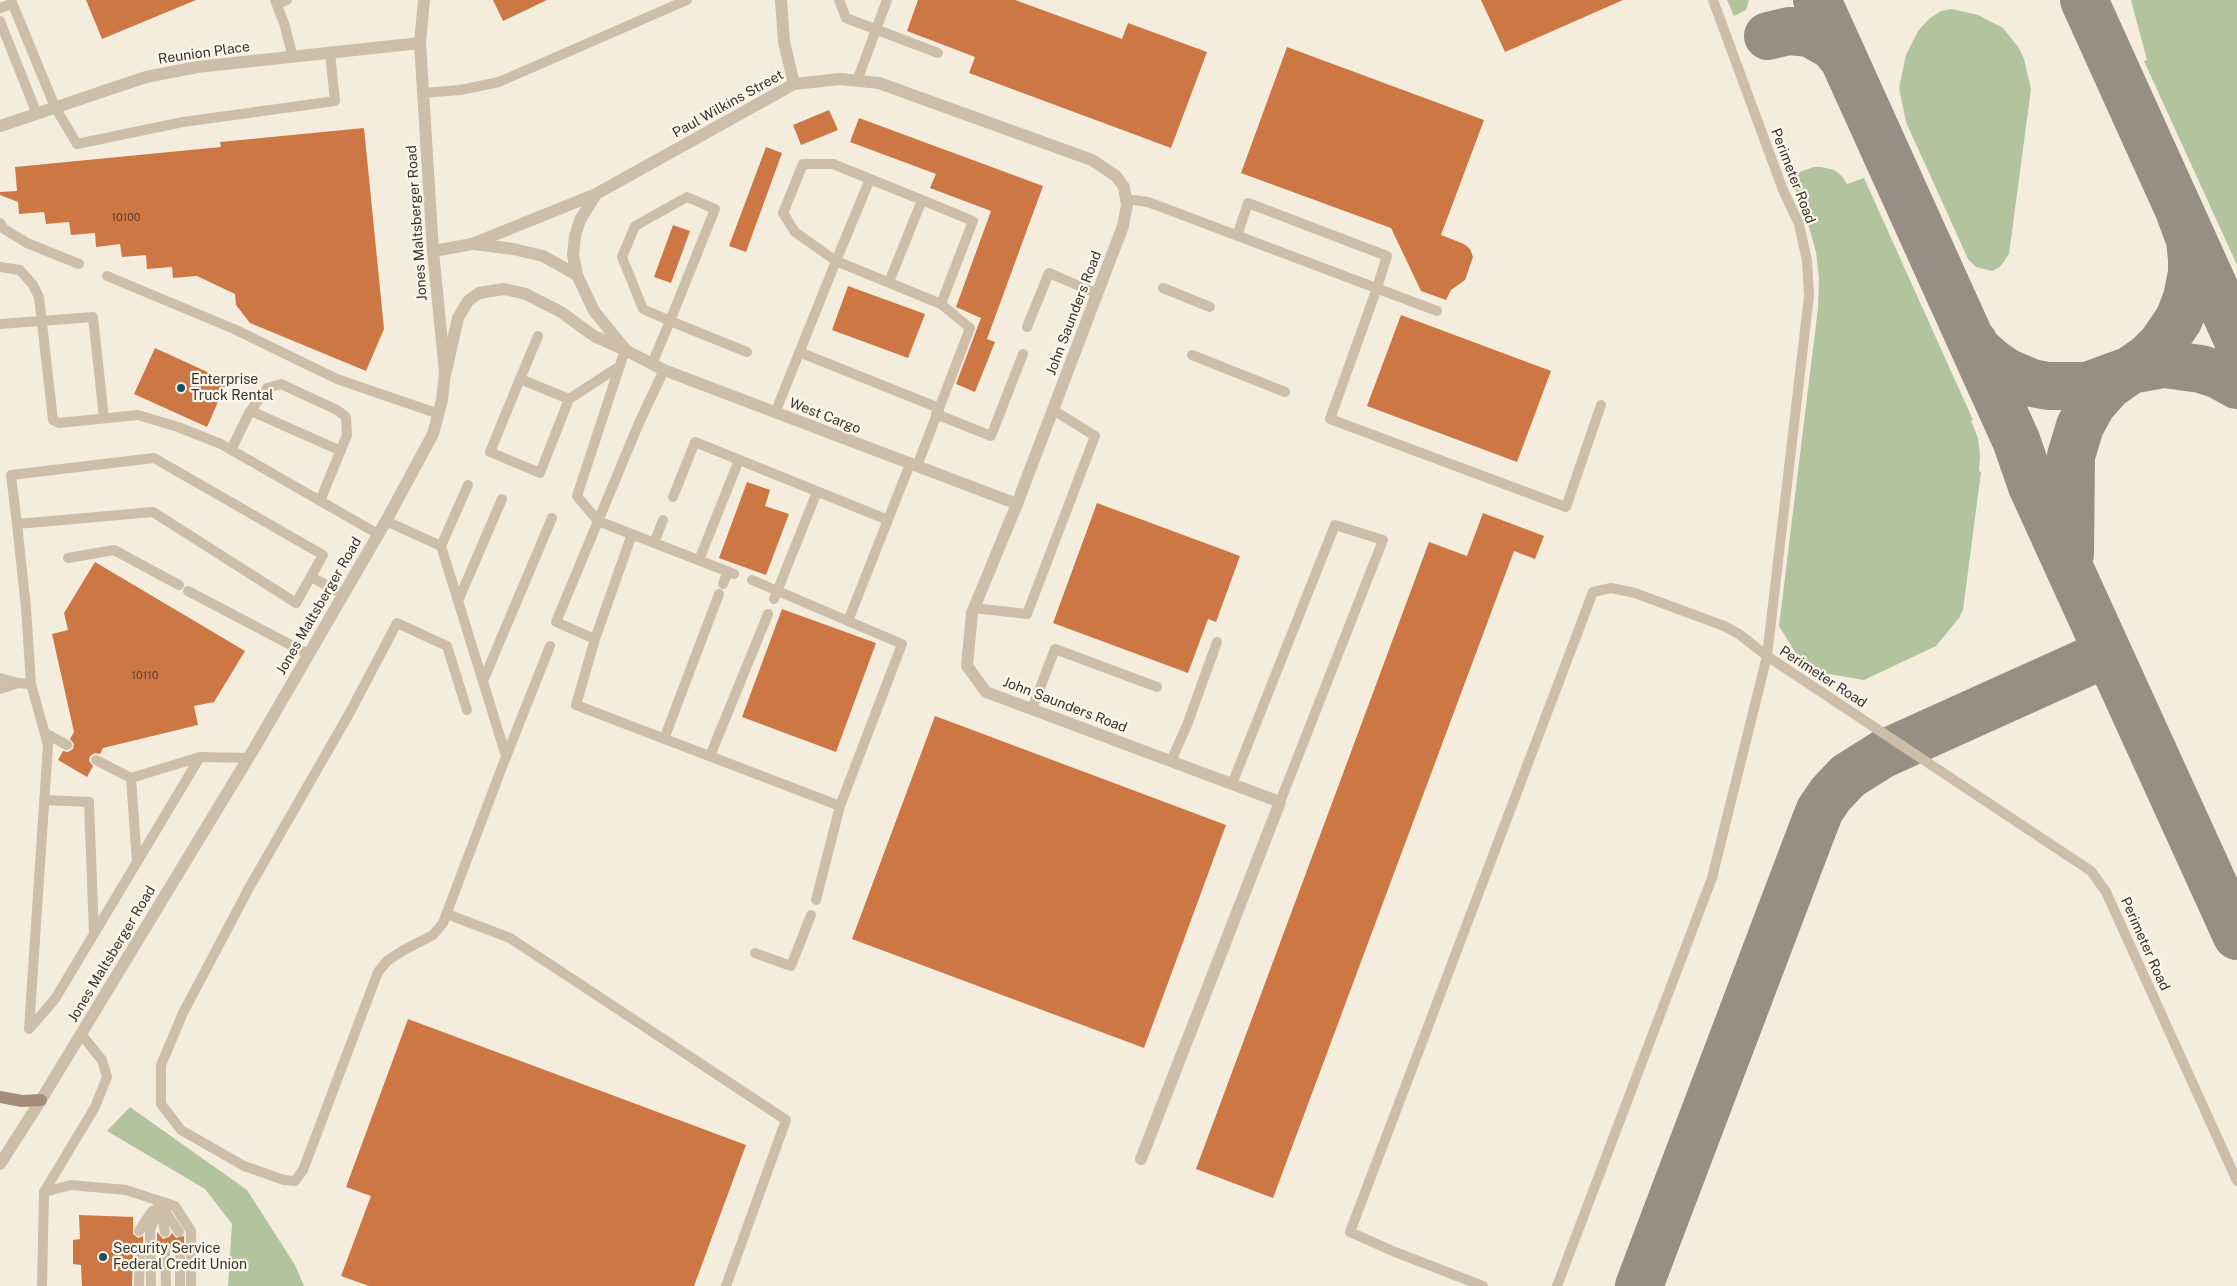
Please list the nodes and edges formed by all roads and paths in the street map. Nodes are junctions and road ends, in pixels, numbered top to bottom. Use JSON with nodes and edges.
{"nodes":[{"id":1,"x":287,"y":0,"type":"edge"},
{"id":2,"x":424,"y":0,"type":"edge"},
{"id":3,"x":687,"y":0,"type":"edge"},
{"id":4,"x":782,"y":0,"type":"edge"},
{"id":5,"x":839,"y":0,"type":"edge"},
{"id":6,"x":887,"y":0,"type":"edge"},
{"id":7,"x":1713,"y":0,"type":"edge"},
{"id":8,"x":11,"y":2,"type":"edge"},
{"id":9,"x":276,"y":2,"type":"edge"},
{"id":10,"x":0,"y":8,"type":"edge"},
{"id":11,"x":0,"y":21,"type":"edge"},
{"id":12,"x":876,"y":29,"type":"junction"},
{"id":13,"x":420,"y":42,"type":"junction"},
{"id":14,"x":330,"y":52,"type":"junction"},
{"id":15,"x":938,"y":53,"type":"dead end"},
{"id":16,"x":293,"y":57,"type":"junction"},
{"id":17,"x":857,"y":80,"type":"junction"},
{"id":18,"x":794,"y":84,"type":"junction"},
{"id":19,"x":424,"y":93,"type":"junction"},
{"id":20,"x":55,"y":107,"type":"junction"},
{"id":21,"x":37,"y":114,"type":"junction"},
{"id":22,"x":0,"y":126,"type":"edge"},
{"id":23,"x":870,"y":179,"type":"junction"},
{"id":24,"x":1125,"y":193,"type":"junction"},
{"id":25,"x":596,"y":194,"type":"junction"},
{"id":26,"x":922,"y":200,"type":"junction"},
{"id":27,"x":0,"y":223,"type":"edge"},
{"id":28,"x":1236,"y":236,"type":"junction"},
{"id":29,"x":472,"y":244,"type":"junction"},
{"id":30,"x":433,"y":251,"type":"junction"},
{"id":31,"x":836,"y":261,"type":"junction"},
{"id":32,"x":79,"y":264,"type":"dead end"},
{"id":33,"x":0,"y":267,"type":"edge"},
{"id":34,"x":577,"y":275,"type":"junction"},
{"id":35,"x":107,"y":276,"type":"dead end"},
{"id":36,"x":888,"y":282,"type":"junction"},
{"id":37,"x":1163,"y":288,"type":"dead end"},
{"id":38,"x":1377,"y":288,"type":"junction"},
{"id":39,"x":1098,"y":294,"type":"junction"},
{"id":40,"x":941,"y":304,"type":"junction"},
{"id":41,"x":1210,"y":307,"type":"dead end"},
{"id":42,"x":1437,"y":312,"type":"dead end"},
{"id":43,"x":41,"y":321,"type":"junction"},
{"id":44,"x":670,"y":321,"type":"junction"},
{"id":45,"x":0,"y":324,"type":"edge"},
{"id":46,"x":1027,"y":328,"type":"dead end"},
{"id":47,"x":538,"y":336,"type":"dead end"},
{"id":48,"x":626,"y":350,"type":"junction"},
{"id":49,"x":747,"y":352,"type":"dead end"},
{"id":50,"x":799,"y":352,"type":"junction"},
{"id":51,"x":1023,"y":354,"type":"dead end"},
{"id":52,"x":1192,"y":355,"type":"dead end"},
{"id":53,"x":620,"y":366,"type":"junction"},
{"id":54,"x":658,"y":367,"type":"junction"},
{"id":55,"x":445,"y":373,"type":"junction"},
{"id":56,"x":520,"y":379,"type":"junction"},
{"id":57,"x":1285,"y":392,"type":"dead end"},
{"id":58,"x":569,"y":399,"type":"junction"},
{"id":59,"x":1601,"y":405,"type":"dead end"},
{"id":60,"x":1053,"y":410,"type":"junction"},
{"id":61,"x":251,"y":411,"type":"junction"},
{"id":62,"x":938,"y":411,"type":"junction"},
{"id":63,"x":775,"y":413,"type":"junction"},
{"id":64,"x":439,"y":414,"type":"junction"},
{"id":65,"x":104,"y":418,"type":"junction"},
{"id":66,"x":231,"y":450,"type":"junction"},
{"id":67,"x":341,"y":451,"type":"junction"},
{"id":68,"x":740,"y":460,"type":"junction"},
{"id":69,"x":913,"y":465,"type":"junction"},
{"id":70,"x":468,"y":485,"type":"dead end"},
{"id":71,"x":817,"y":492,"type":"junction"},
{"id":72,"x":673,"y":497,"type":"dead end"},
{"id":73,"x":502,"y":499,"type":"dead end"},
{"id":74,"x":320,"y":500,"type":"junction"},
{"id":75,"x":1017,"y":504,"type":"junction"},
{"id":76,"x":552,"y":518,"type":"dead end"},
{"id":77,"x":663,"y":520,"type":"dead end"},
{"id":78,"x":888,"y":520,"type":"junction"},
{"id":79,"x":386,"y":521,"type":"junction"},
{"id":80,"x":598,"y":521,"type":"junction"},
{"id":81,"x":16,"y":524,"type":"junction"},
{"id":82,"x":378,"y":534,"type":"junction"},
{"id":83,"x":632,"y":534,"type":"junction"},
{"id":84,"x":654,"y":543,"type":"junction"},
{"id":85,"x":441,"y":546,"type":"junction"},
{"id":86,"x":68,"y":558,"type":"dead end"},
{"id":87,"x":699,"y":560,"type":"junction"},
{"id":88,"x":311,"y":577,"type":"junction"},
{"id":89,"x":752,"y":580,"type":"dead end"},
{"id":90,"x":179,"y":585,"type":"dead end"},
{"id":91,"x":188,"y":591,"type":"dead end"},
{"id":92,"x":343,"y":594,"type":"junction"},
{"id":93,"x":775,"y":595,"type":"junction"},
{"id":94,"x":458,"y":601,"type":"junction"},
{"id":95,"x":974,"y":608,"type":"junction"},
{"id":96,"x":768,"y":614,"type":"dead end"},
{"id":97,"x":848,"y":621,"type":"junction"},
{"id":98,"x":595,"y":639,"type":"junction"},
{"id":99,"x":1217,"y":642,"type":"dead end"},
{"id":100,"x":550,"y":646,"type":"dead end"},
{"id":101,"x":308,"y":654,"type":"junction"},
{"id":102,"x":1767,"y":656,"type":"junction"},
{"id":103,"x":0,"y":678,"type":"edge"},
{"id":104,"x":483,"y":682,"type":"junction"},
{"id":105,"x":18,"y":683,"type":"junction"},
{"id":106,"x":31,"y":684,"type":"junction"},
{"id":107,"x":1157,"y":686,"type":"dead end"},
{"id":108,"x":0,"y":689,"type":"edge"},
{"id":109,"x":1032,"y":709,"type":"junction"},
{"id":110,"x":467,"y":710,"type":"dead end"},
{"id":111,"x":45,"y":733,"type":"junction"},
{"id":112,"x":664,"y":739,"type":"junction"},
{"id":113,"x":67,"y":745,"type":"dead end"},
{"id":114,"x":506,"y":756,"type":"junction"},
{"id":115,"x":710,"y":756,"type":"junction"},
{"id":116,"x":200,"y":757,"type":"junction"},
{"id":117,"x":248,"y":758,"type":"junction"},
{"id":118,"x":96,"y":760,"type":"dead end"},
{"id":119,"x":1171,"y":761,"type":"junction"},
{"id":120,"x":131,"y":778,"type":"junction"},
{"id":121,"x":1232,"y":784,"type":"junction"},
{"id":122,"x":44,"y":800,"type":"junction"},
{"id":123,"x":1280,"y":802,"type":"junction"},
{"id":124,"x":840,"y":806,"type":"junction"},
{"id":125,"x":137,"y":862,"type":"junction"},
{"id":126,"x":816,"y":900,"type":"dead end"},
{"id":127,"x":447,"y":914,"type":"junction"},
{"id":128,"x":811,"y":915,"type":"dead end"},
{"id":129,"x":94,"y":934,"type":"junction"},
{"id":130,"x":754,"y":953,"type":"dead end"},
{"id":131,"x":81,"y":1034,"type":"junction"},
{"id":132,"x":0,"y":1097,"type":"edge"},
{"id":133,"x":41,"y":1100,"type":"junction"},
{"id":134,"x":1142,"y":1159,"type":"dead end"},
{"id":135,"x":0,"y":1164,"type":"edge"},
{"id":136,"x":2237,"y":1181,"type":"edge"},
{"id":137,"x":44,"y":1192,"type":"junction"},
{"id":138,"x":158,"y":1202,"type":"junction"},
{"id":139,"x":139,"y":1231,"type":"dead end"},
{"id":140,"x":165,"y":1232,"type":"dead end"},
{"id":141,"x":179,"y":1232,"type":"dead end"},
{"id":142,"x":140,"y":1249,"type":"dead end"},
{"id":143,"x":165,"y":1250,"type":"dead end"},
{"id":144,"x":180,"y":1250,"type":"dead end"},
{"id":145,"x":42,"y":1286,"type":"edge"},
{"id":146,"x":139,"y":1286,"type":"edge"},
{"id":147,"x":151,"y":1286,"type":"edge"},
{"id":148,"x":166,"y":1286,"type":"edge"},
{"id":149,"x":180,"y":1286,"type":"edge"},
{"id":150,"x":191,"y":1286,"type":"edge"},
{"id":151,"x":726,"y":1286,"type":"edge"},
{"id":152,"x":1483,"y":1286,"type":"edge"},
{"id":153,"x":1557,"y":1286,"type":"edge"}],
"edges":[{"from":1,"to":9,"type":"lane"},
{"from":2,"to":13,"type":"street","name":"Jones Maltsberger Road"},
{"from":3,"to":19,"type":"lane"},
{"from":4,"to":18,"type":"street"},
{"from":5,"to":12,"type":"lane"},
{"from":6,"to":12,"type":"lane"},
{"from":7,"to":102,"type":"lane","name":"Perimeter Road"},
{"from":8,"to":10,"type":"lane"},
{"from":8,"to":20,"type":"lane"},
{"from":9,"to":16,"type":"lane"},
{"from":11,"to":21,"type":"lane"},
{"from":12,"to":15,"type":"lane"},
{"from":12,"to":17,"type":"lane"},
{"from":13,"to":14,"type":"street","name":"Reunion Place"},
{"from":13,"to":19,"type":"street","name":"Jones Maltsberger Road"},
{"from":14,"to":16,"type":"street","name":"Reunion Place"},
{"from":14,"to":20,"type":"lane"},
{"from":16,"to":20,"type":"street","name":"Reunion Place"},
{"from":17,"to":18,"type":"street","name":"Paul Wilkins Street"},
{"from":17,"to":24,"type":"street","name":"Paul Wilkins Street"},
{"from":18,"to":25,"type":"street","name":"Paul Wilkins Street"},
{"from":19,"to":30,"type":"street","name":"Jones Maltsberger Road"},
{"from":20,"to":21,"type":"street","name":"Reunion Place"},
{"from":21,"to":22,"type":"street","name":"Reunion Place"},
{"from":23,"to":26,"type":"lane"},
{"from":23,"to":31,"type":"lane"},
{"from":23,"to":31,"type":"lane"},
{"from":24,"to":28,"type":"lane"},
{"from":24,"to":39,"type":"street","name":"John Saunders Road"},
{"from":25,"to":29,"type":"street","name":"Paul Wilkins Street"},
{"from":25,"to":34,"type":"street","name":"West Cargo"},
{"from":26,"to":36,"type":"lane"},
{"from":26,"to":40,"type":"lane"},
{"from":27,"to":32,"type":"lane"},
{"from":28,"to":38,"type":"lane"},
{"from":28,"to":38,"type":"lane"},
{"from":29,"to":30,"type":"street","name":"Paul Wilkins Street"},
{"from":29,"to":34,"type":"street"},
{"from":30,"to":55,"type":"street","name":"Jones Maltsberger Road"},
{"from":31,"to":36,"type":"lane"},
{"from":31,"to":50,"type":"lane"},
{"from":33,"to":43,"type":"lane"},
{"from":34,"to":48,"type":"street","name":"West Cargo"},
{"from":35,"to":64,"type":"lane"},
{"from":36,"to":40,"type":"lane"},
{"from":37,"to":41,"type":"lane"},
{"from":38,"to":42,"type":"lane"},
{"from":38,"to":59,"type":"lane"},
{"from":39,"to":46,"type":"lane"},
{"from":39,"to":60,"type":"street","name":"John Saunders Road"},
{"from":40,"to":62,"type":"lane"},
{"from":43,"to":45,"type":"lane"},
{"from":43,"to":65,"type":"lane"},
{"from":43,"to":65,"type":"lane"},
{"from":44,"to":44,"type":"lane"},
{"from":44,"to":49,"type":"lane"},
{"from":44,"to":54,"type":"lane"},
{"from":47,"to":56,"type":"lane"},
{"from":48,"to":53,"type":"lane"},
{"from":48,"to":54,"type":"street","name":"West Cargo"},
{"from":48,"to":55,"type":"street","name":"West Cargo"},
{"from":50,"to":62,"type":"lane"},
{"from":50,"to":63,"type":"lane"},
{"from":51,"to":62,"type":"lane"},
{"from":52,"to":57,"type":"lane"},
{"from":53,"to":58,"type":"lane"},
{"from":53,"to":80,"type":"lane"},
{"from":54,"to":63,"type":"street","name":"West Cargo"},
{"from":54,"to":80,"type":"lane"},
{"from":55,"to":64,"type":"street","name":"Jones Maltsberger Road"},
{"from":56,"to":58,"type":"lane"},
{"from":56,"to":58,"type":"lane"},
{"from":60,"to":75,"type":"street","name":"John Saunders Road"},
{"from":60,"to":95,"type":"lane"},
{"from":61,"to":66,"type":"lane"},
{"from":61,"to":67,"type":"lane"},
{"from":61,"to":67,"type":"lane"},
{"from":62,"to":69,"type":"lane"},
{"from":63,"to":69,"type":"street","name":"West Cargo"},
{"from":64,"to":79,"type":"street","name":"Jones Maltsberger Road"},
{"from":65,"to":66,"type":"lane"},
{"from":66,"to":74,"type":"lane"},
{"from":67,"to":74,"type":"lane"},
{"from":68,"to":71,"type":"lane"},
{"from":68,"to":72,"type":"lane"},
{"from":68,"to":87,"type":"lane"},
{"from":69,"to":75,"type":"street","name":"West Cargo"},
{"from":69,"to":78,"type":"lane"},
{"from":70,"to":85,"type":"lane"},
{"from":71,"to":78,"type":"lane"},
{"from":71,"to":93,"type":"lane"},
{"from":73,"to":94,"type":"lane"},
{"from":74,"to":82,"type":"lane"},
{"from":75,"to":95,"type":"street","name":"John Saunders Road"},
{"from":76,"to":104,"type":"lane"},
{"from":77,"to":84,"type":"lane"},
{"from":78,"to":97,"type":"lane"},
{"from":79,"to":82,"type":"street","name":"Jones Maltsberger Road"},
{"from":79,"to":85,"type":"lane"},
{"from":80,"to":83,"type":"lane"},
{"from":80,"to":98,"type":"lane"},
{"from":81,"to":88,"type":"lane"},
{"from":81,"to":88,"type":"lane"},
{"from":81,"to":106,"type":"lane"},
{"from":82,"to":92,"type":"street","name":"Jones Maltsberger Road"},
{"from":83,"to":84,"type":"lane"},
{"from":83,"to":98,"type":"lane"},
{"from":84,"to":87,"type":"lane"},
{"from":85,"to":94,"type":"lane"},
{"from":86,"to":90,"type":"lane"},
{"from":87,"to":112,"type":"lane"},
{"from":88,"to":92,"type":"lane"},
{"from":89,"to":93,"type":"lane"},
{"from":91,"to":101,"type":"lane"},
{"from":92,"to":101,"type":"street","name":"Jones Maltsberger Road"},
{"from":93,"to":97,"type":"lane"},
{"from":94,"to":104,"type":"lane"},
{"from":95,"to":109,"type":"street","name":"John Saunders Road"},
{"from":96,"to":115,"type":"lane"},
{"from":97,"to":124,"type":"lane"},
{"from":98,"to":112,"type":"lane"},
{"from":99,"to":119,"type":"lane"},
{"from":100,"to":114,"type":"lane"},
{"from":101,"to":117,"type":"street","name":"Jones Maltsberger Road"},
{"from":102,"to":136,"type":"lane","name":"Perimeter Road"},
{"from":102,"to":152,"type":"lane"},
{"from":102,"to":153,"type":"lane"},
{"from":103,"to":105,"type":"lane"},
{"from":104,"to":114,"type":"lane"},
{"from":105,"to":106,"type":"lane"},
{"from":105,"to":108,"type":"lane"},
{"from":106,"to":111,"type":"lane"},
{"from":107,"to":109,"type":"lane"},
{"from":109,"to":119,"type":"street","name":"John Saunders Road"},
{"from":110,"to":127,"type":"lane"},
{"from":111,"to":113,"type":"lane"},
{"from":111,"to":122,"type":"lane"},
{"from":112,"to":115,"type":"lane"},
{"from":114,"to":127,"type":"lane"},
{"from":115,"to":124,"type":"lane"},
{"from":116,"to":117,"type":"lane"},
{"from":116,"to":120,"type":"lane"},
{"from":116,"to":125,"type":"lane"},
{"from":117,"to":131,"type":"street","name":"Jones Maltsberger Road"},
{"from":118,"to":120,"type":"lane"},
{"from":119,"to":121,"type":"street","name":"John Saunders Road"},
{"from":120,"to":125,"type":"lane"},
{"from":121,"to":123,"type":"street","name":"John Saunders Road"},
{"from":121,"to":123,"type":"lane"},
{"from":122,"to":129,"type":"lane"},
{"from":122,"to":129,"type":"lane"},
{"from":123,"to":134,"type":"street"},
{"from":124,"to":126,"type":"lane"},
{"from":125,"to":129,"type":"lane"},
{"from":127,"to":151,"type":"lane"},
{"from":128,"to":130,"type":"lane"},
{"from":131,"to":133,"type":"street","name":"Jones Maltsberger Road"},
{"from":131,"to":137,"type":"lane"},
{"from":132,"to":133,"type":"main road"},
{"from":133,"to":135,"type":"street","name":"Jones Maltsberger Road"},
{"from":137,"to":138,"type":"lane"},
{"from":137,"to":145,"type":"lane"},
{"from":138,"to":139,"type":"lane"},
{"from":138,"to":140,"type":"lane"},
{"from":138,"to":141,"type":"lane"},
{"from":138,"to":147,"type":"lane"},
{"from":138,"to":150,"type":"lane"},
{"from":142,"to":146,"type":"lane"},
{"from":143,"to":148,"type":"lane"},
{"from":144,"to":149,"type":"lane"}]}
